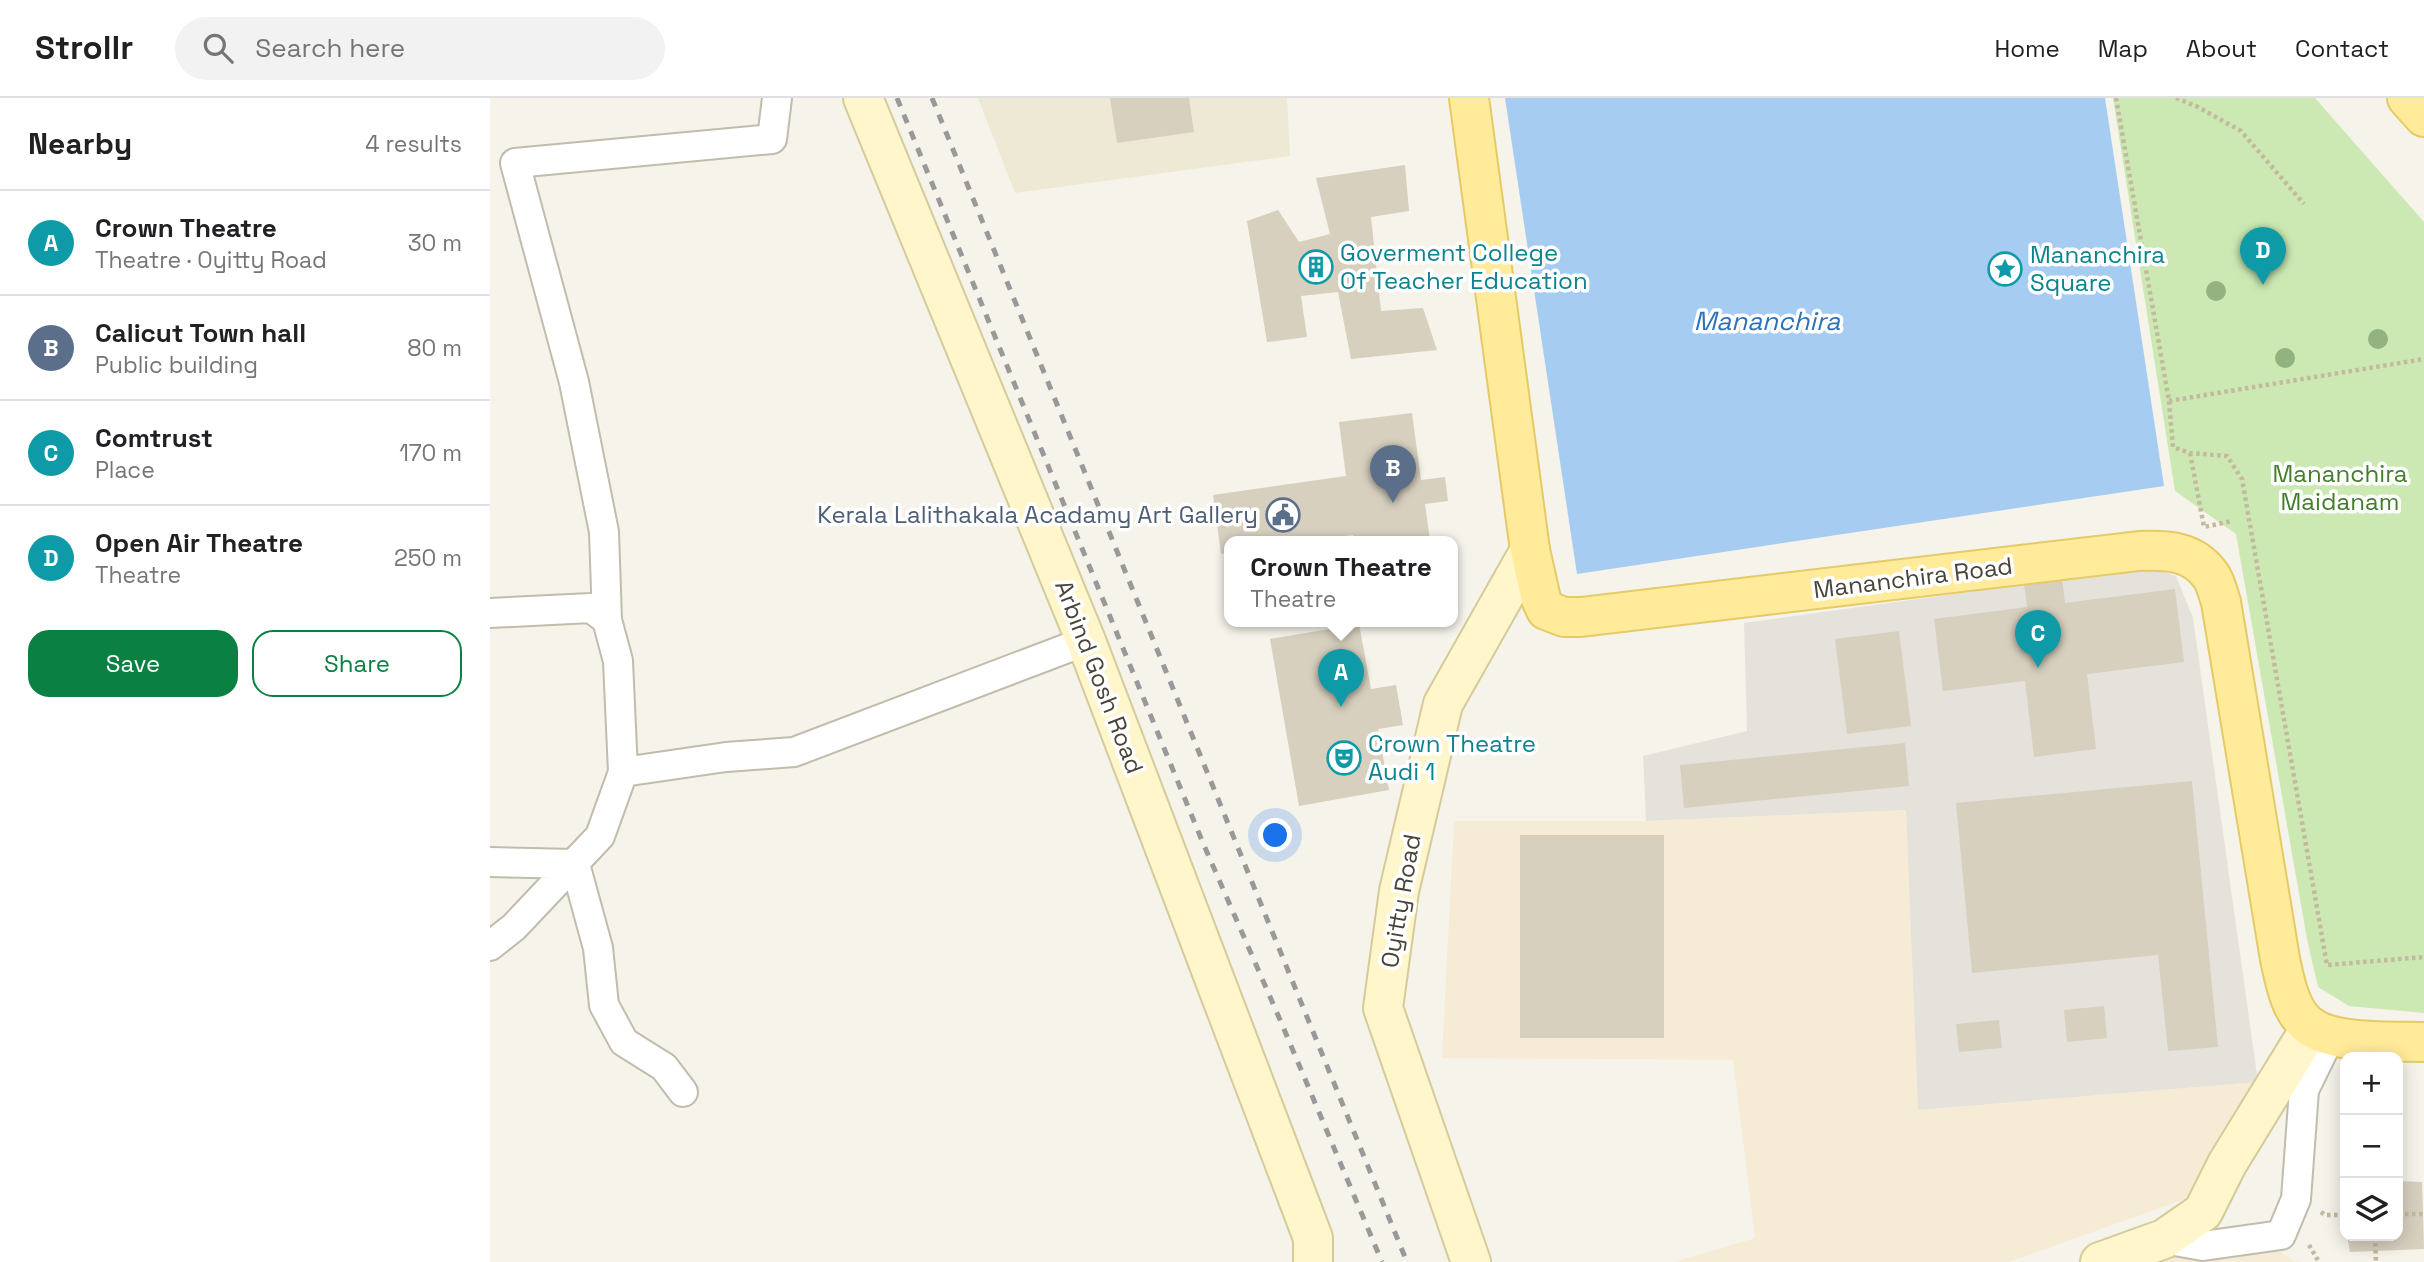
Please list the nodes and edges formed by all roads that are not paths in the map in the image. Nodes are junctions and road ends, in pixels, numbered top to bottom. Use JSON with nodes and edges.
{"nodes":[{"id":1,"x":777,"y":98,"type":"edge"},
{"id":2,"x":863,"y":98,"type":"edge"},
{"id":3,"x":1469,"y":98,"type":"edge"},
{"id":4,"x":2407,"y":98,"type":"edge"},
{"id":5,"x":2424,"y":117,"type":"edge"},
{"id":6,"x":1530,"y":550,"type":"junction"},
{"id":7,"x":503,"y":612,"type":"edge"},
{"id":8,"x":607,"y":620,"type":"junction"},
{"id":9,"x":490,"y":635,"type":"edge"},
{"id":10,"x":1086,"y":641,"type":"junction"},
{"id":11,"x":623,"y":772,"type":"junction"},
{"id":12,"x":490,"y":862,"type":"edge"},
{"id":13,"x":575,"y":864,"type":"junction"},
{"id":14,"x":490,"y":946,"type":"edge"},
{"id":15,"x":2321,"y":1031,"type":"junction"},
{"id":16,"x":2424,"y":1042,"type":"edge"},
{"id":17,"x":683,"y":1092,"type":"dead end"},
{"id":18,"x":2164,"y":1239,"type":"junction"},
{"id":19,"x":1313,"y":1262,"type":"edge"},
{"id":20,"x":1471,"y":1262,"type":"edge"},
{"id":21,"x":2100,"y":1262,"type":"edge"}],
"edges":[{"from":1,"to":8,"type":"street"},
{"from":2,"to":10,"type":"street","name":"Arbind Gosh Road"},
{"from":3,"to":6,"type":"main road","name":"Mananchira Road"},
{"from":4,"to":5,"type":"main road"},
{"from":6,"to":15,"type":"main road","name":"Mananchira Road"},
{"from":6,"to":20,"type":"street","name":"Oyitty Road"},
{"from":7,"to":8,"type":"street"},
{"from":7,"to":9,"type":"street"},
{"from":8,"to":11,"type":"street"},
{"from":10,"to":11,"type":"street"},
{"from":10,"to":19,"type":"street","name":"Arbind Gosh Road"},
{"from":11,"to":13,"type":"street"},
{"from":12,"to":13,"type":"street"},
{"from":13,"to":14,"type":"street"},
{"from":13,"to":17,"type":"street"},
{"from":15,"to":16,"type":"main road"},
{"from":15,"to":18,"type":"street"},
{"from":15,"to":18,"type":"street"},
{"from":18,"to":21,"type":"street"}]}
